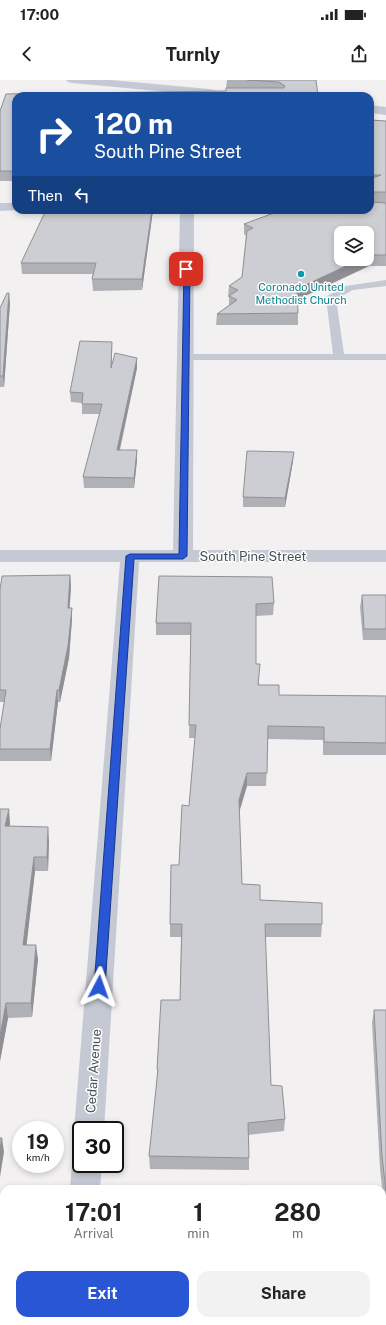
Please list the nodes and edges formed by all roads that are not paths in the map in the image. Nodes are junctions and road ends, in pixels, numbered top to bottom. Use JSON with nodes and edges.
{"nodes":[{"id":1,"x":72,"y":80,"type":"edge"},
{"id":2,"x":209,"y":92,"type":"edge"},
{"id":3,"x":374,"y":110,"type":"edge"},
{"id":4,"x":386,"y":111,"type":"edge"},
{"id":5,"x":0,"y":207,"type":"edge"},
{"id":6,"x":12,"y":207,"type":"edge"},
{"id":7,"x":187,"y":214,"type":"edge"},
{"id":8,"x":386,"y":283,"type":"edge"},
{"id":9,"x":185,"y":357,"type":"junction"},
{"id":10,"x":339,"y":357,"type":"junction"},
{"id":11,"x":386,"y":357,"type":"edge"},
{"id":12,"x":0,"y":556,"type":"edge"},
{"id":13,"x":130,"y":556,"type":"junction"},
{"id":14,"x":183,"y":556,"type":"junction"},
{"id":15,"x":386,"y":556,"type":"edge"},
{"id":16,"x":90,"y":1121,"type":"edge"},
{"id":17,"x":86,"y":1173,"type":"edge"},
{"id":18,"x":85,"y":1185,"type":"edge"}],
"edges":[{"from":1,"to":2,"type":"street"},
{"from":3,"to":4,"type":"street"},
{"from":5,"to":6,"type":"main road"},
{"from":7,"to":9,"type":"street"},
{"from":8,"to":10,"type":"lane"},
{"from":9,"to":10,"type":"lane"},
{"from":9,"to":14,"type":"street"},
{"from":10,"to":11,"type":"lane"},
{"from":12,"to":13,"type":"street","name":"South Pine Street"},
{"from":13,"to":14,"type":"street","name":"South Pine Street"},
{"from":13,"to":16,"type":"street","name":"Cedar Avenue"},
{"from":14,"to":15,"type":"street","name":"South Pine Street"},
{"from":17,"to":18,"type":"street"}]}
